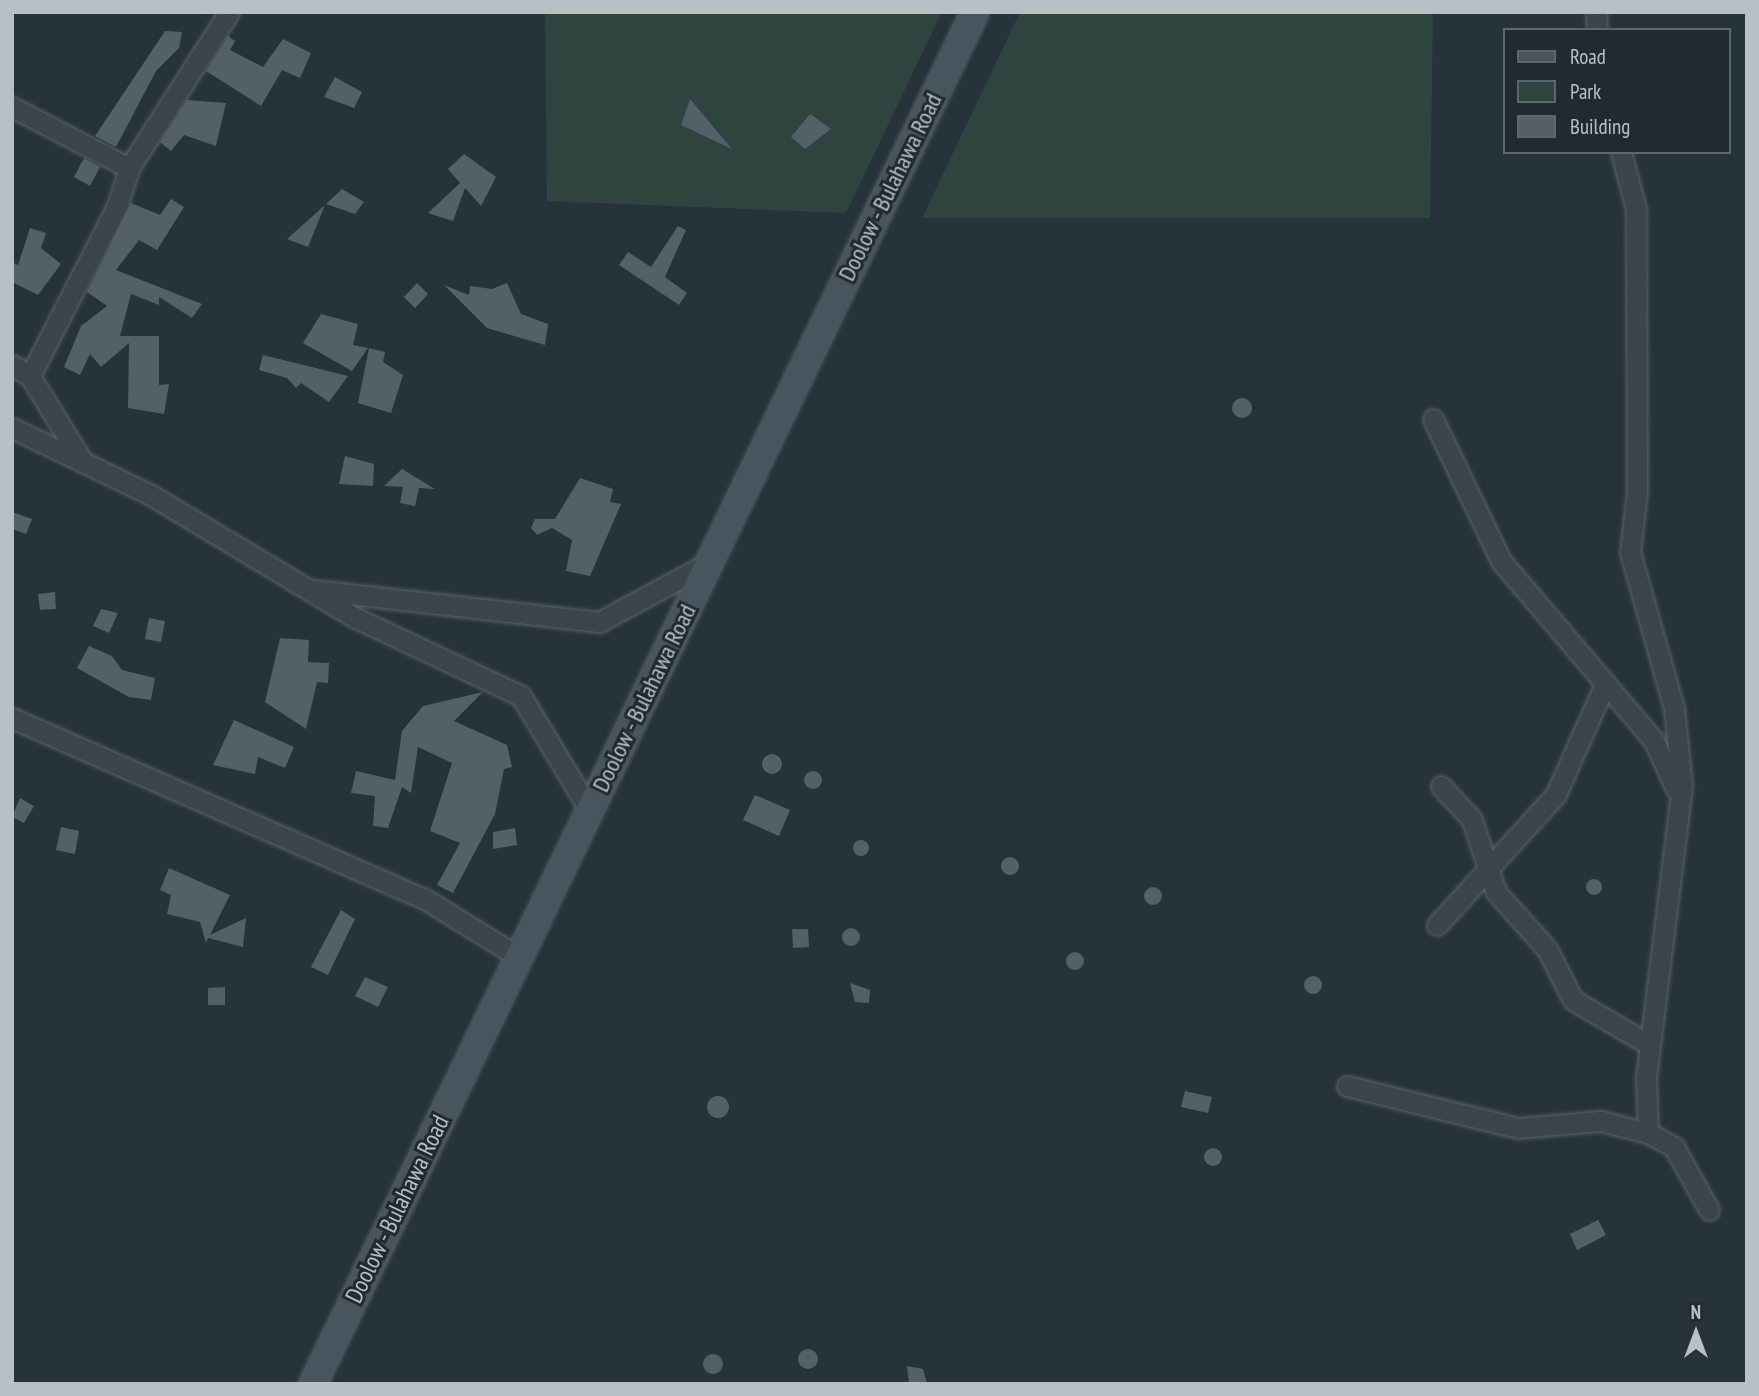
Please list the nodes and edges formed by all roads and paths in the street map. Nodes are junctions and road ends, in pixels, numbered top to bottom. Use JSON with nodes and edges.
{"nodes":[{"id":1,"x":229,"y":12,"type":"edge"},
{"id":2,"x":975,"y":12,"type":"edge"},
{"id":3,"x":12,"y":107,"type":"edge"},
{"id":4,"x":1622,"y":154,"type":"edge"},
{"id":5,"x":129,"y":168,"type":"junction"},
{"id":6,"x":12,"y":365,"type":"edge"},
{"id":7,"x":30,"y":376,"type":"junction"},
{"id":8,"x":1433,"y":419,"type":"dead end"},
{"id":9,"x":12,"y":428,"type":"edge"},
{"id":10,"x":83,"y":461,"type":"junction"},
{"id":11,"x":710,"y":562,"type":"junction"},
{"id":12,"x":305,"y":589,"type":"junction"},
{"id":13,"x":1605,"y":684,"type":"junction"},
{"id":14,"x":12,"y":718,"type":"edge"},
{"id":15,"x":1441,"y":786,"type":"dead end"},
{"id":16,"x":1681,"y":798,"type":"junction"},
{"id":17,"x":590,"y":811,"type":"junction"},
{"id":18,"x":1487,"y":870,"type":"junction"},
{"id":19,"x":1437,"y":925,"type":"dead end"},
{"id":20,"x":519,"y":957,"type":"junction"},
{"id":21,"x":1650,"y":1045,"type":"junction"},
{"id":22,"x":1347,"y":1086,"type":"dead end"},
{"id":23,"x":1648,"y":1133,"type":"junction"},
{"id":24,"x":1709,"y":1210,"type":"dead end"},
{"id":25,"x":313,"y":1384,"type":"edge"}],
"edges":[{"from":1,"to":5,"type":"street"},
{"from":2,"to":11,"type":"main road","name":"Doolow - Bulahawa Road"},
{"from":3,"to":5,"type":"street"},
{"from":4,"to":16,"type":"street"},
{"from":5,"to":7,"type":"street"},
{"from":6,"to":7,"type":"street"},
{"from":7,"to":10,"type":"street"},
{"from":8,"to":13,"type":"street"},
{"from":9,"to":10,"type":"street"},
{"from":10,"to":12,"type":"street"},
{"from":11,"to":12,"type":"street"},
{"from":11,"to":17,"type":"main road","name":"Doolow - Bulahawa Road"},
{"from":12,"to":17,"type":"street"},
{"from":13,"to":16,"type":"street"},
{"from":13,"to":18,"type":"street"},
{"from":14,"to":20,"type":"street"},
{"from":15,"to":18,"type":"street"},
{"from":16,"to":21,"type":"street"},
{"from":17,"to":20,"type":"main road","name":"Doolow - Bulahawa Road"},
{"from":18,"to":19,"type":"street"},
{"from":18,"to":21,"type":"street"},
{"from":20,"to":25,"type":"main road","name":"Doolow - Bulahawa Road"},
{"from":21,"to":23,"type":"street"},
{"from":22,"to":23,"type":"street"},
{"from":23,"to":24,"type":"street"}]}
